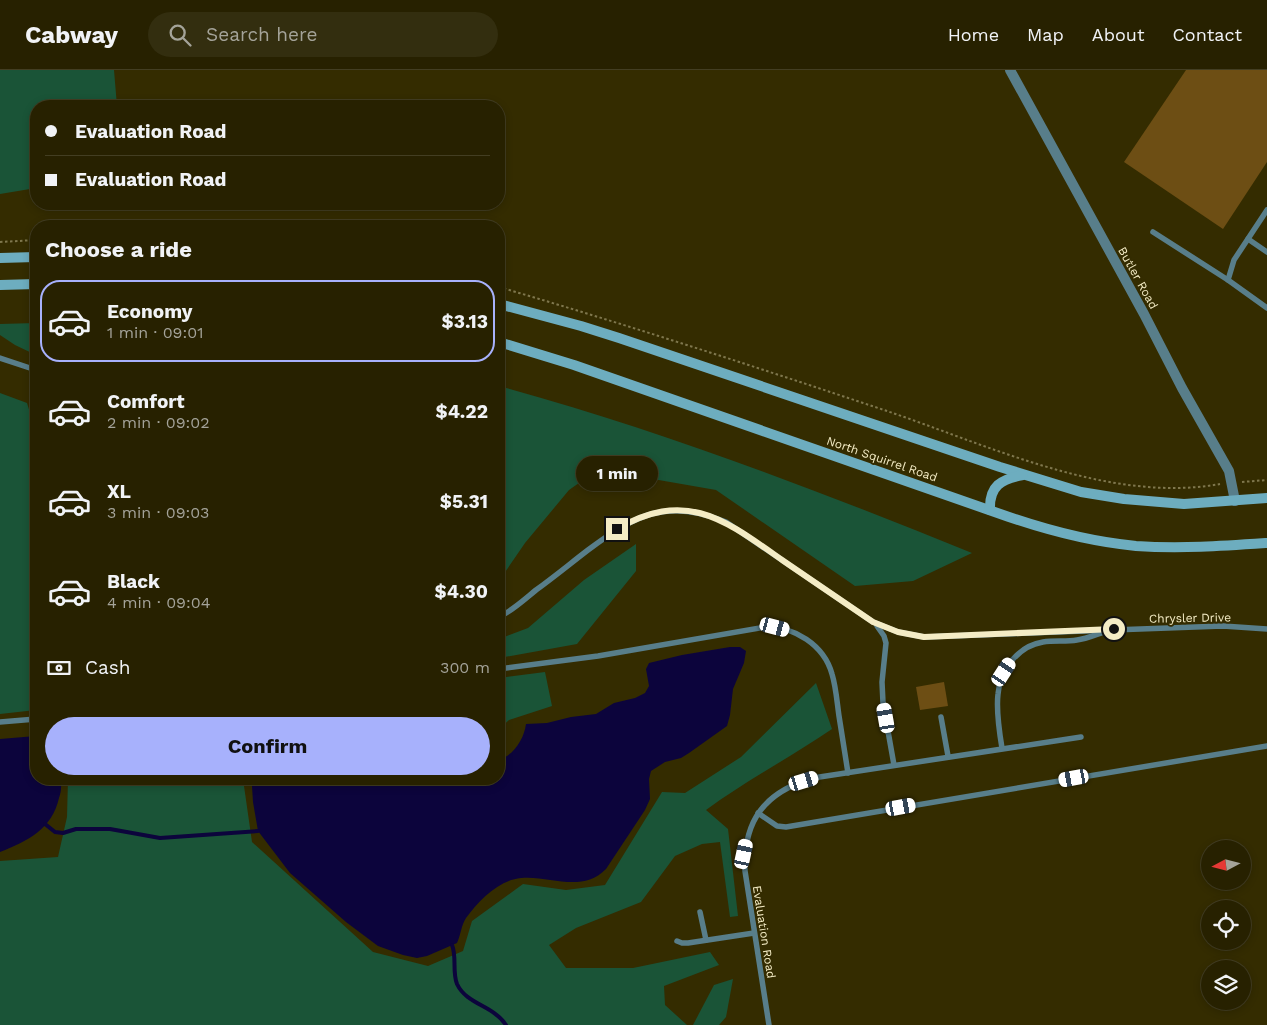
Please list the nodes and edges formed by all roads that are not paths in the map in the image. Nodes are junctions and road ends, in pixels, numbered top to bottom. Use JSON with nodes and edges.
{"nodes":[{"id":1,"x":1010,"y":70,"type":"edge"},
{"id":2,"x":1267,"y":210,"type":"edge"},
{"id":3,"x":1154,"y":232,"type":"dead end"},
{"id":4,"x":1248,"y":239,"type":"junction"},
{"id":5,"x":1267,"y":252,"type":"edge"},
{"id":6,"x":30,"y":257,"type":"edge"},
{"id":7,"x":0,"y":258,"type":"edge"},
{"id":8,"x":1228,"y":280,"type":"junction"},
{"id":9,"x":30,"y":284,"type":"edge"},
{"id":10,"x":0,"y":285,"type":"edge"},
{"id":11,"x":505,"y":306,"type":"edge"},
{"id":12,"x":1267,"y":308,"type":"edge"},
{"id":13,"x":505,"y":344,"type":"edge"},
{"id":14,"x":0,"y":358,"type":"edge"},
{"id":15,"x":30,"y":368,"type":"edge"},
{"id":16,"x":1024,"y":475,"type":"junction"},
{"id":17,"x":1267,"y":498,"type":"edge"},
{"id":18,"x":1235,"y":501,"type":"junction"},
{"id":19,"x":990,"y":510,"type":"junction"},
{"id":20,"x":1267,"y":543,"type":"edge"},
{"id":21,"x":505,"y":612,"type":"edge"},
{"id":22,"x":873,"y":622,"type":"junction"},
{"id":23,"x":1114,"y":629,"type":"junction"},
{"id":24,"x":1267,"y":629,"type":"edge"},
{"id":25,"x":505,"y":668,"type":"edge"},
{"id":26,"x":941,"y":717,"type":"dead end"},
{"id":27,"x":30,"y":720,"type":"edge"},
{"id":28,"x":0,"y":722,"type":"edge"},
{"id":29,"x":1082,"y":737,"type":"dead end"},
{"id":30,"x":1267,"y":746,"type":"edge"},
{"id":31,"x":1002,"y":748,"type":"junction"},
{"id":32,"x":948,"y":756,"type":"junction"},
{"id":33,"x":894,"y":765,"type":"junction"},
{"id":34,"x":848,"y":773,"type":"junction"},
{"id":35,"x":758,"y":813,"type":"junction"},
{"id":36,"x":700,"y":912,"type":"dead end"},
{"id":37,"x":754,"y":933,"type":"junction"},
{"id":38,"x":706,"y":940,"type":"junction"},
{"id":39,"x":678,"y":941,"type":"dead end"},
{"id":40,"x":769,"y":1025,"type":"edge"}],
"edges":[{"from":1,"to":18,"type":"street","name":"Butler Road"},
{"from":2,"to":4,"type":"lane"},
{"from":3,"to":8,"type":"lane"},
{"from":4,"to":5,"type":"lane"},
{"from":4,"to":8,"type":"lane"},
{"from":6,"to":7,"type":"main road"},
{"from":8,"to":12,"type":"lane"},
{"from":9,"to":10,"type":"main road"},
{"from":11,"to":16,"type":"main road"},
{"from":13,"to":19,"type":"main road","name":"North Squirrel Road"},
{"from":14,"to":15,"type":"lane"},
{"from":16,"to":18,"type":"main road"},
{"from":16,"to":19,"type":"main road"},
{"from":17,"to":18,"type":"main road"},
{"from":19,"to":20,"type":"main road","name":"North Squirrel Road"},
{"from":21,"to":22,"type":"lane"},
{"from":22,"to":23,"type":"lane"},
{"from":22,"to":33,"type":"lane"},
{"from":23,"to":24,"type":"lane","name":"Chrysler Drive"},
{"from":23,"to":31,"type":"lane"},
{"from":25,"to":34,"type":"lane"},
{"from":26,"to":32,"type":"lane"},
{"from":27,"to":28,"type":"lane"},
{"from":29,"to":31,"type":"lane","name":"Evaluation Road"},
{"from":30,"to":35,"type":"lane"},
{"from":31,"to":32,"type":"lane","name":"Evaluation Road"},
{"from":32,"to":33,"type":"lane","name":"Evaluation Road"},
{"from":33,"to":34,"type":"lane","name":"Evaluation Road"},
{"from":34,"to":35,"type":"lane","name":"Evaluation Road"},
{"from":35,"to":37,"type":"lane","name":"Evaluation Road"},
{"from":36,"to":38,"type":"lane"},
{"from":37,"to":38,"type":"lane"},
{"from":37,"to":40,"type":"lane","name":"Evaluation Road"},
{"from":38,"to":39,"type":"lane"}]}
